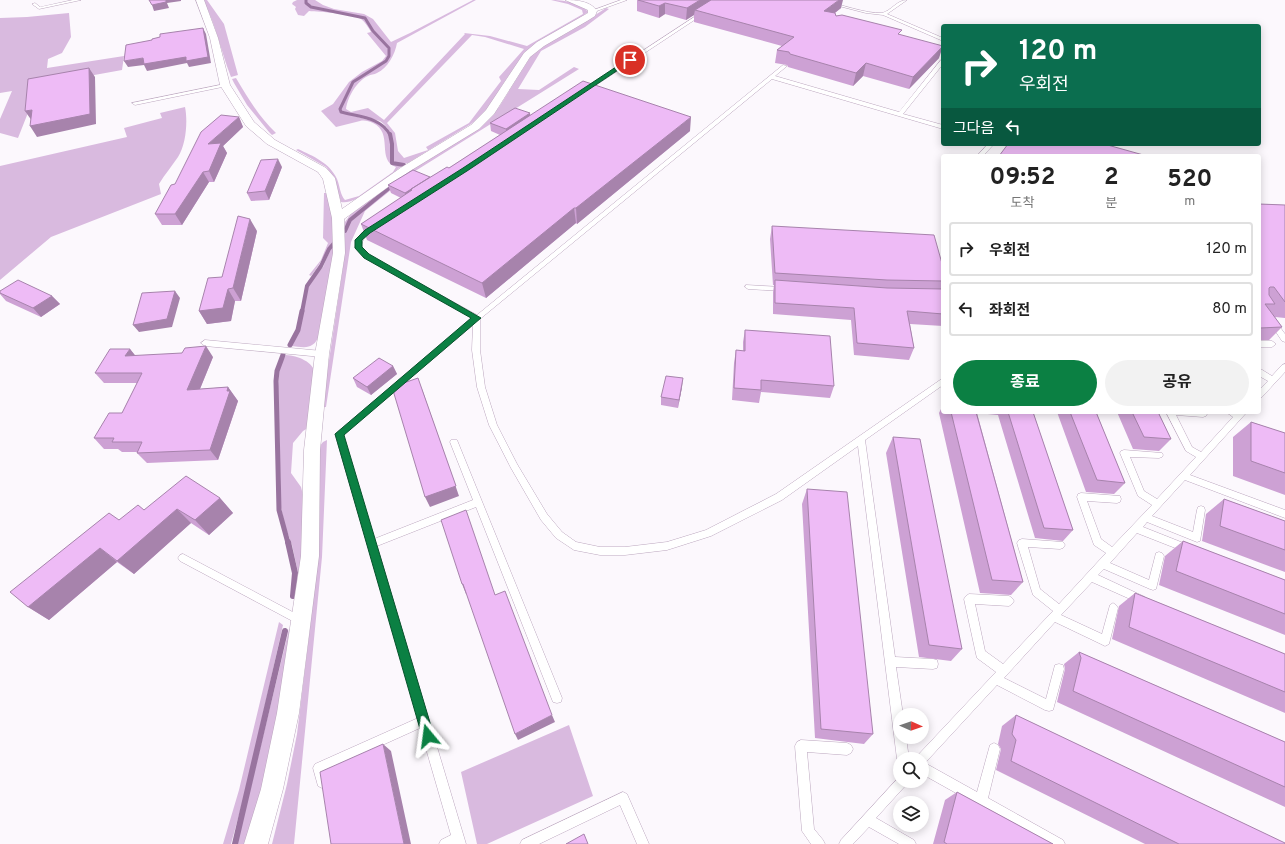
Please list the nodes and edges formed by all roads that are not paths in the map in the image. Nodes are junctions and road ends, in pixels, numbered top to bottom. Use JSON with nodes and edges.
{"nodes":[{"id":1,"x":79,"y":0,"type":"edge"},
{"id":2,"x":200,"y":0,"type":"edge"},
{"id":3,"x":565,"y":0,"type":"edge"},
{"id":4,"x":569,"y":0,"type":"edge"},
{"id":5,"x":625,"y":0,"type":"edge"},
{"id":6,"x":818,"y":0,"type":"edge"},
{"id":7,"x":905,"y":0,"type":"edge"},
{"id":8,"x":34,"y":4,"type":"dead end"},
{"id":9,"x":710,"y":9,"type":"edge"},
{"id":10,"x":855,"y":9,"type":"junction"},
{"id":11,"x":593,"y":11,"type":"junction"},
{"id":12,"x":850,"y":13,"type":"dead end"},
{"id":13,"x":884,"y":14,"type":"junction"},
{"id":14,"x":941,"y":39,"type":"edge"},
{"id":15,"x":941,"y":63,"type":"edge"},
{"id":16,"x":785,"y":66,"type":"edge"},
{"id":17,"x":772,"y":77,"type":"junction"},
{"id":18,"x":225,"y":85,"type":"junction"},
{"id":19,"x":577,"y":95,"type":"edge"},
{"id":20,"x":135,"y":103,"type":"dead end"},
{"id":21,"x":900,"y":114,"type":"junction"},
{"id":22,"x":941,"y":126,"type":"edge"},
{"id":23,"x":989,"y":146,"type":"edge"},
{"id":24,"x":983,"y":154,"type":"edge"},
{"id":25,"x":338,"y":218,"type":"junction"},
{"id":26,"x":380,"y":225,"type":"edge"},
{"id":27,"x":748,"y":287,"type":"dead end"},
{"id":28,"x":788,"y":290,"type":"edge"},
{"id":29,"x":1268,"y":315,"type":"edge"},
{"id":30,"x":477,"y":318,"type":"junction"},
{"id":31,"x":1285,"y":339,"type":"edge"},
{"id":32,"x":205,"y":343,"type":"dead end"},
{"id":33,"x":1261,"y":344,"type":"edge"},
{"id":34,"x":1272,"y":344,"type":"dead end"},
{"id":35,"x":322,"y":354,"type":"junction"},
{"id":36,"x":1285,"y":367,"type":"edge"},
{"id":37,"x":1261,"y":374,"type":"edge"},
{"id":38,"x":1273,"y":380,"type":"junction"},
{"id":39,"x":941,"y":381,"type":"edge"},
{"id":40,"x":1261,"y":393,"type":"edge"},
{"id":41,"x":1171,"y":414,"type":"edge"},
{"id":42,"x":1241,"y":415,"type":"edge"},
{"id":43,"x":862,"y":439,"type":"junction"},
{"id":44,"x":454,"y":442,"type":"dead end"},
{"id":45,"x":1159,"y":454,"type":"dead end"},
{"id":46,"x":1202,"y":457,"type":"junction"},
{"id":47,"x":1184,"y":476,"type":"junction"},
{"id":48,"x":1117,"y":500,"type":"dead end"},
{"id":49,"x":478,"y":502,"type":"junction"},
{"id":50,"x":1158,"y":504,"type":"junction"},
{"id":51,"x":1201,"y":510,"type":"dead end"},
{"id":52,"x":1285,"y":514,"type":"edge"},
{"id":53,"x":1146,"y":518,"type":"junction"},
{"id":54,"x":1136,"y":528,"type":"junction"},
{"id":55,"x":372,"y":544,"type":"junction"},
{"id":56,"x":1060,"y":545,"type":"dead end"},
{"id":57,"x":1113,"y":553,"type":"junction"},
{"id":58,"x":1200,"y":554,"type":"edge"},
{"id":59,"x":1159,"y":556,"type":"dead end"},
{"id":60,"x":183,"y":558,"type":"dead end"},
{"id":61,"x":1103,"y":564,"type":"junction"},
{"id":62,"x":1091,"y":577,"type":"junction"},
{"id":63,"x":1009,"y":601,"type":"dead end"},
{"id":64,"x":1148,"y":603,"type":"edge"},
{"id":65,"x":1112,"y":608,"type":"dead end"},
{"id":66,"x":1057,"y":613,"type":"junction"},
{"id":67,"x":301,"y":621,"type":"junction"},
{"id":68,"x":890,"y":662,"type":"junction"},
{"id":69,"x":933,"y":664,"type":"dead end"},
{"id":70,"x":1058,"y":669,"type":"dead end"},
{"id":71,"x":1000,"y":675,"type":"junction"},
{"id":72,"x":557,"y":698,"type":"dead end"},
{"id":73,"x":424,"y":721,"type":"junction"},
{"id":74,"x":847,"y":749,"type":"edge"},
{"id":75,"x":994,"y":749,"type":"dead end"},
{"id":76,"x":902,"y":752,"type":"edge"},
{"id":77,"x":928,"y":752,"type":"edge"},
{"id":78,"x":929,"y":772,"type":"edge"},
{"id":79,"x":896,"y":788,"type":"edge"},
{"id":80,"x":323,"y":791,"type":"edge"},
{"id":81,"x":981,"y":801,"type":"junction"},
{"id":82,"x":868,"y":818,"type":"junction"},
{"id":83,"x":459,"y":841,"type":"edge"},
{"id":84,"x":256,"y":844,"type":"edge"},
{"id":85,"x":445,"y":844,"type":"edge"},
{"id":86,"x":526,"y":844,"type":"edge"},
{"id":87,"x":643,"y":844,"type":"edge"},
{"id":88,"x":819,"y":844,"type":"edge"},
{"id":89,"x":846,"y":844,"type":"edge"},
{"id":90,"x":910,"y":844,"type":"edge"},
{"id":91,"x":1059,"y":844,"type":"edge"}],
"edges":[{"from":1,"to":8,"type":"lane"},
{"from":2,"to":18,"type":"street"},
{"from":3,"to":4,"type":"lane"},
{"from":4,"to":11,"type":"street"},
{"from":5,"to":11,"type":"lane"},
{"from":6,"to":10,"type":"lane"},
{"from":7,"to":13,"type":"lane"},
{"from":9,"to":19,"type":"lane"},
{"from":10,"to":12,"type":"lane"},
{"from":10,"to":13,"type":"lane"},
{"from":11,"to":25,"type":"street"},
{"from":13,"to":14,"type":"lane"},
{"from":15,"to":21,"type":"lane"},
{"from":16,"to":17,"type":"lane"},
{"from":17,"to":21,"type":"lane"},
{"from":17,"to":30,"type":"lane"},
{"from":18,"to":20,"type":"lane"},
{"from":18,"to":25,"type":"street"},
{"from":21,"to":22,"type":"lane"},
{"from":23,"to":24,"type":"lane"},
{"from":25,"to":35,"type":"street"},
{"from":26,"to":30,"type":"lane"},
{"from":27,"to":28,"type":"lane"},
{"from":29,"to":31,"type":"lane"},
{"from":30,"to":43,"type":"lane"},
{"from":30,"to":55,"type":"lane"},
{"from":32,"to":35,"type":"lane"},
{"from":33,"to":34,"type":"lane"},
{"from":35,"to":67,"type":"street"},
{"from":36,"to":38,"type":"lane"},
{"from":37,"to":38,"type":"lane"},
{"from":38,"to":40,"type":"lane"},
{"from":39,"to":43,"type":"lane"},
{"from":41,"to":46,"type":"lane"},
{"from":42,"to":46,"type":"lane"},
{"from":43,"to":68,"type":"lane"},
{"from":44,"to":49,"type":"lane"},
{"from":45,"to":50,"type":"lane"},
{"from":46,"to":47,"type":"lane"},
{"from":47,"to":50,"type":"lane"},
{"from":47,"to":52,"type":"lane"},
{"from":48,"to":57,"type":"lane"},
{"from":49,"to":55,"type":"lane"},
{"from":49,"to":72,"type":"lane"},
{"from":50,"to":53,"type":"lane"},
{"from":51,"to":53,"type":"lane"},
{"from":53,"to":54,"type":"lane"},
{"from":54,"to":57,"type":"lane"},
{"from":54,"to":58,"type":"lane"},
{"from":55,"to":73,"type":"lane"},
{"from":56,"to":66,"type":"lane"},
{"from":57,"to":61,"type":"lane"},
{"from":59,"to":61,"type":"lane"},
{"from":60,"to":67,"type":"lane"},
{"from":61,"to":62,"type":"lane"},
{"from":62,"to":64,"type":"lane"},
{"from":62,"to":66,"type":"lane"},
{"from":63,"to":71,"type":"lane"},
{"from":65,"to":66,"type":"lane"},
{"from":66,"to":71,"type":"lane"},
{"from":67,"to":84,"type":"street"},
{"from":68,"to":69,"type":"lane"},
{"from":68,"to":76,"type":"lane"},
{"from":70,"to":71,"type":"lane"},
{"from":71,"to":77,"type":"lane"},
{"from":73,"to":80,"type":"lane"},
{"from":73,"to":83,"type":"lane"},
{"from":74,"to":88,"type":"lane"},
{"from":75,"to":81,"type":"lane"},
{"from":78,"to":81,"type":"lane"},
{"from":79,"to":82,"type":"lane"},
{"from":81,"to":91,"type":"lane"},
{"from":82,"to":89,"type":"lane"},
{"from":82,"to":90,"type":"lane"},
{"from":83,"to":85,"type":"lane"},
{"from":86,"to":87,"type":"lane"}]}
